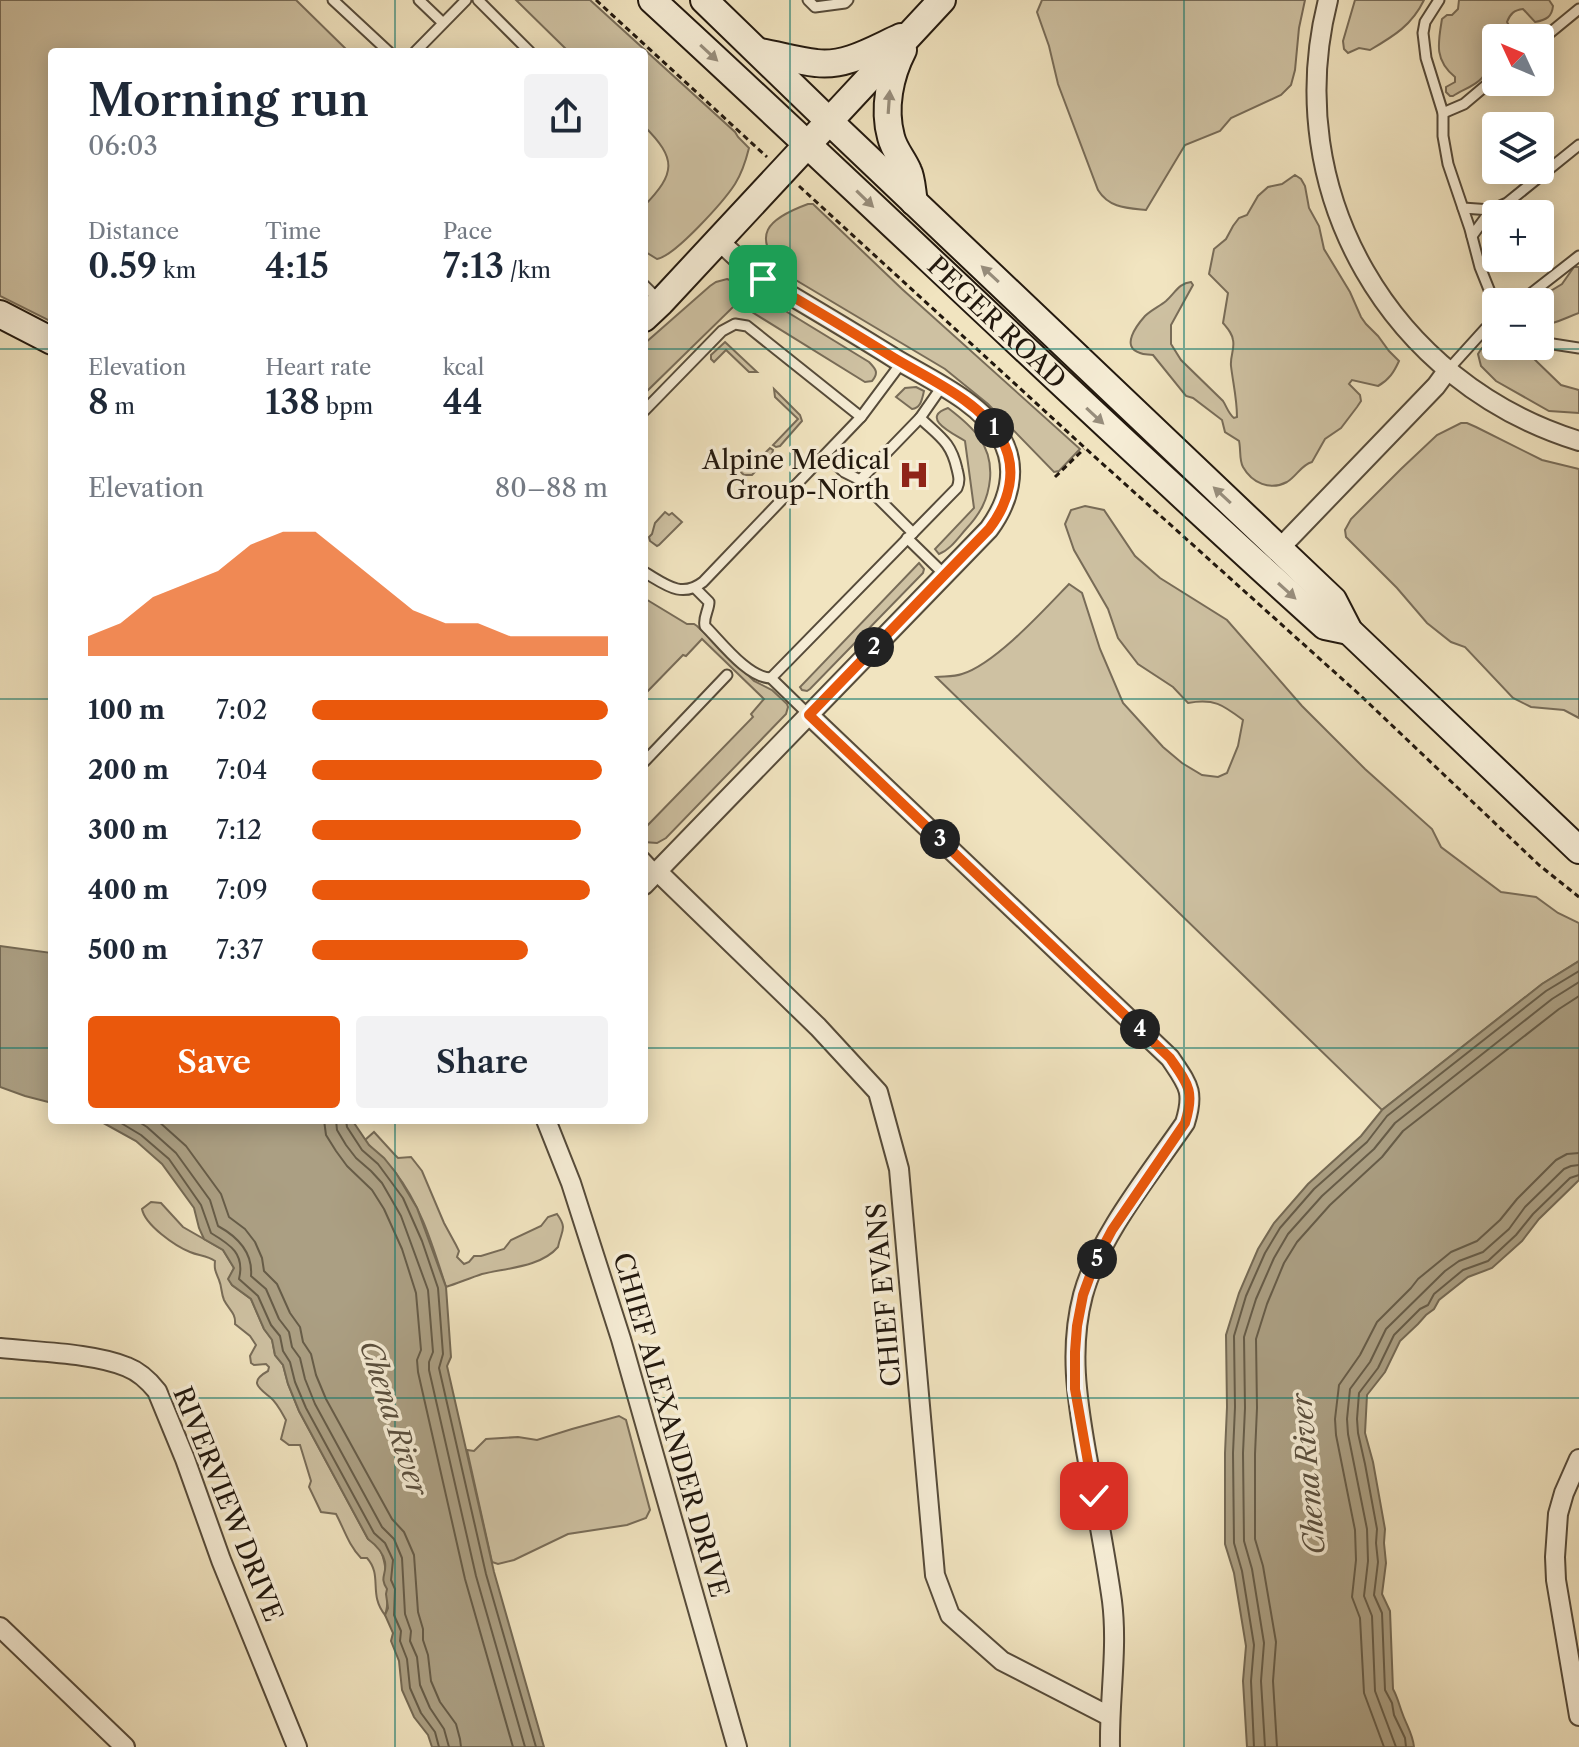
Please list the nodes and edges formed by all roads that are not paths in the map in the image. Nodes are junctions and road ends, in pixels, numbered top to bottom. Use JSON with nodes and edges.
{"nodes":[{"id":1,"x":333,"y":0,"type":"edge"},
{"id":2,"x":419,"y":0,"type":"edge"},
{"id":3,"x":466,"y":0,"type":"edge"},
{"id":4,"x":478,"y":0,"type":"edge"},
{"id":5,"x":652,"y":0,"type":"edge"},
{"id":6,"x":704,"y":0,"type":"edge"},
{"id":7,"x":808,"y":0,"type":"edge"},
{"id":8,"x":848,"y":0,"type":"edge"},
{"id":9,"x":942,"y":0,"type":"edge"},
{"id":10,"x":1328,"y":0,"type":"edge"},
{"id":11,"x":1439,"y":0,"type":"edge"},
{"id":12,"x":1579,"y":9,"type":"edge"},
{"id":13,"x":443,"y":23,"type":"junction"},
{"id":14,"x":1554,"y":30,"type":"edge"},
{"id":15,"x":911,"y":32,"type":"junction"},
{"id":16,"x":385,"y":48,"type":"edge"},
{"id":17,"x":419,"y":48,"type":"edge"},
{"id":18,"x":526,"y":48,"type":"edge"},
{"id":19,"x":759,"y":52,"type":"junction"},
{"id":20,"x":1482,"y":89,"type":"edge"},
{"id":21,"x":1443,"y":113,"type":"junction"},
{"id":22,"x":830,"y":122,"type":"junction"},
{"id":23,"x":809,"y":145,"type":"junction"},
{"id":24,"x":1579,"y":145,"type":"edge"},
{"id":25,"x":1511,"y":200,"type":"edge"},
{"id":26,"x":914,"y":202,"type":"junction"},
{"id":27,"x":1463,"y":208,"type":"junction"},
{"id":28,"x":1482,"y":209,"type":"edge"},
{"id":29,"x":1482,"y":222,"type":"edge"},
{"id":30,"x":1472,"y":236,"type":"junction"},
{"id":31,"x":718,"y":240,"type":"junction"},
{"id":32,"x":1579,"y":256,"type":"edge"},
{"id":33,"x":1488,"y":288,"type":"edge"},
{"id":34,"x":1538,"y":288,"type":"edge"},
{"id":35,"x":650,"y":302,"type":"edge"},
{"id":36,"x":0,"y":314,"type":"edge"},
{"id":37,"x":1482,"y":332,"type":"edge"},
{"id":38,"x":48,"y":339,"type":"edge"},
{"id":39,"x":1554,"y":344,"type":"edge"},
{"id":40,"x":1579,"y":348,"type":"edge"},
{"id":41,"x":902,"y":362,"type":"junction"},
{"id":42,"x":1447,"y":371,"type":"junction"},
{"id":43,"x":943,"y":385,"type":"junction"},
{"id":44,"x":648,"y":407,"type":"edge"},
{"id":45,"x":861,"y":417,"type":"junction"},
{"id":46,"x":920,"y":418,"type":"junction"},
{"id":47,"x":1579,"y":441,"type":"edge"},
{"id":48,"x":826,"y":455,"type":"junction"},
{"id":49,"x":860,"y":480,"type":"junction"},
{"id":50,"x":910,"y":536,"type":"junction"},
{"id":51,"x":1279,"y":549,"type":"junction"},
{"id":52,"x":648,"y":574,"type":"edge"},
{"id":53,"x":945,"y":575,"type":"junction"},
{"id":54,"x":695,"y":588,"type":"junction"},
{"id":55,"x":1349,"y":631,"type":"junction"},
{"id":56,"x":727,"y":675,"type":"dead end"},
{"id":57,"x":771,"y":678,"type":"junction"},
{"id":58,"x":809,"y":715,"type":"junction"},
{"id":59,"x":648,"y":758,"type":"edge"},
{"id":60,"x":1579,"y":850,"type":"edge"},
{"id":61,"x":648,"y":871,"type":"edge"},
{"id":62,"x":548,"y":1124,"type":"edge"},
{"id":63,"x":0,"y":1348,"type":"edge"},
{"id":64,"x":1579,"y":1459,"type":"edge"},
{"id":65,"x":0,"y":1627,"type":"edge"},
{"id":66,"x":1109,"y":1716,"type":"junction"},
{"id":67,"x":1579,"y":1716,"type":"edge"},
{"id":68,"x":125,"y":1747,"type":"edge"},
{"id":69,"x":297,"y":1747,"type":"edge"},
{"id":70,"x":737,"y":1747,"type":"edge"},
{"id":71,"x":1110,"y":1747,"type":"edge"}],
"edges":[{"from":1,"to":16,"type":"lane"},
{"from":2,"to":13,"type":"lane"},
{"from":3,"to":13,"type":"lane"},
{"from":4,"to":18,"type":"lane"},
{"from":5,"to":23,"type":"main road","name":"PEGER ROAD","one_way":true},
{"from":6,"to":19,"type":"main road","name":"PEGER ROAD"},
{"from":7,"to":8,"type":"lane"},
{"from":9,"to":15,"type":"main road"},
{"from":10,"to":42,"type":"street"},
{"from":11,"to":21,"type":"lane"},
{"from":12,"to":14,"type":"lane"},
{"from":13,"to":17,"type":"lane"},
{"from":15,"to":19,"type":"main road"},
{"from":15,"to":22,"type":"main road"},
{"from":26,"to":15,"type":"main road","one_way":true},
{"from":19,"to":22,"type":"main road","name":"PEGER ROAD"},
{"from":20,"to":21,"type":"lane"},
{"from":21,"to":27,"type":"lane"},
{"from":22,"to":23,"type":"main road"},
{"from":22,"to":26,"type":"main road","name":"PEGER ROAD"},
{"from":23,"to":31,"type":"main road"},
{"from":23,"to":55,"type":"main road","name":"PEGER ROAD","one_way":true},
{"from":24,"to":25,"type":"lane"},
{"from":51,"to":26,"type":"main road","name":"PEGER ROAD","one_way":true},
{"from":27,"to":28,"type":"lane"},
{"from":27,"to":30,"type":"lane"},
{"from":29,"to":30,"type":"lane"},
{"from":30,"to":33,"type":"lane"},
{"from":31,"to":35,"type":"main road"},
{"from":31,"to":41,"type":"street"},
{"from":32,"to":34,"type":"lane"},
{"from":36,"to":38,"type":"main road"},
{"from":37,"to":42,"type":"lane"},
{"from":39,"to":40,"type":"lane"},
{"from":41,"to":43,"type":"street"},
{"from":41,"to":45,"type":"lane"},
{"from":42,"to":47,"type":"street"},
{"from":42,"to":51,"type":"street"},
{"from":43,"to":46,"type":"lane"},
{"from":43,"to":53,"type":"street"},
{"from":44,"to":45,"type":"lane"},
{"from":45,"to":48,"type":"lane"},
{"from":46,"to":49,"type":"lane"},
{"from":46,"to":50,"type":"lane"},
{"from":48,"to":49,"type":"lane"},
{"from":48,"to":54,"type":"lane"},
{"from":49,"to":50,"type":"lane"},
{"from":50,"to":53,"type":"lane"},
{"from":50,"to":57,"type":"lane"},
{"from":51,"to":55,"type":"main road","name":"PEGER ROAD"},
{"from":52,"to":54,"type":"lane"},
{"from":53,"to":58,"type":"street"},
{"from":54,"to":57,"type":"lane"},
{"from":55,"to":60,"type":"main road","name":"PEGER ROAD"},
{"from":56,"to":59,"type":"lane"},
{"from":57,"to":58,"type":"lane"},
{"from":58,"to":61,"type":"street"},
{"from":58,"to":66,"type":"street"},
{"from":61,"to":66,"type":"street","name":"CHIEF EVANS"},
{"from":62,"to":70,"type":"street","name":"CHIEF ALEXANDER DRIVE"},
{"from":63,"to":69,"type":"street","name":"RIVERVIEW DRIVE"},
{"from":64,"to":67,"type":"street"},
{"from":65,"to":68,"type":"street"},
{"from":66,"to":71,"type":"street"}]}
